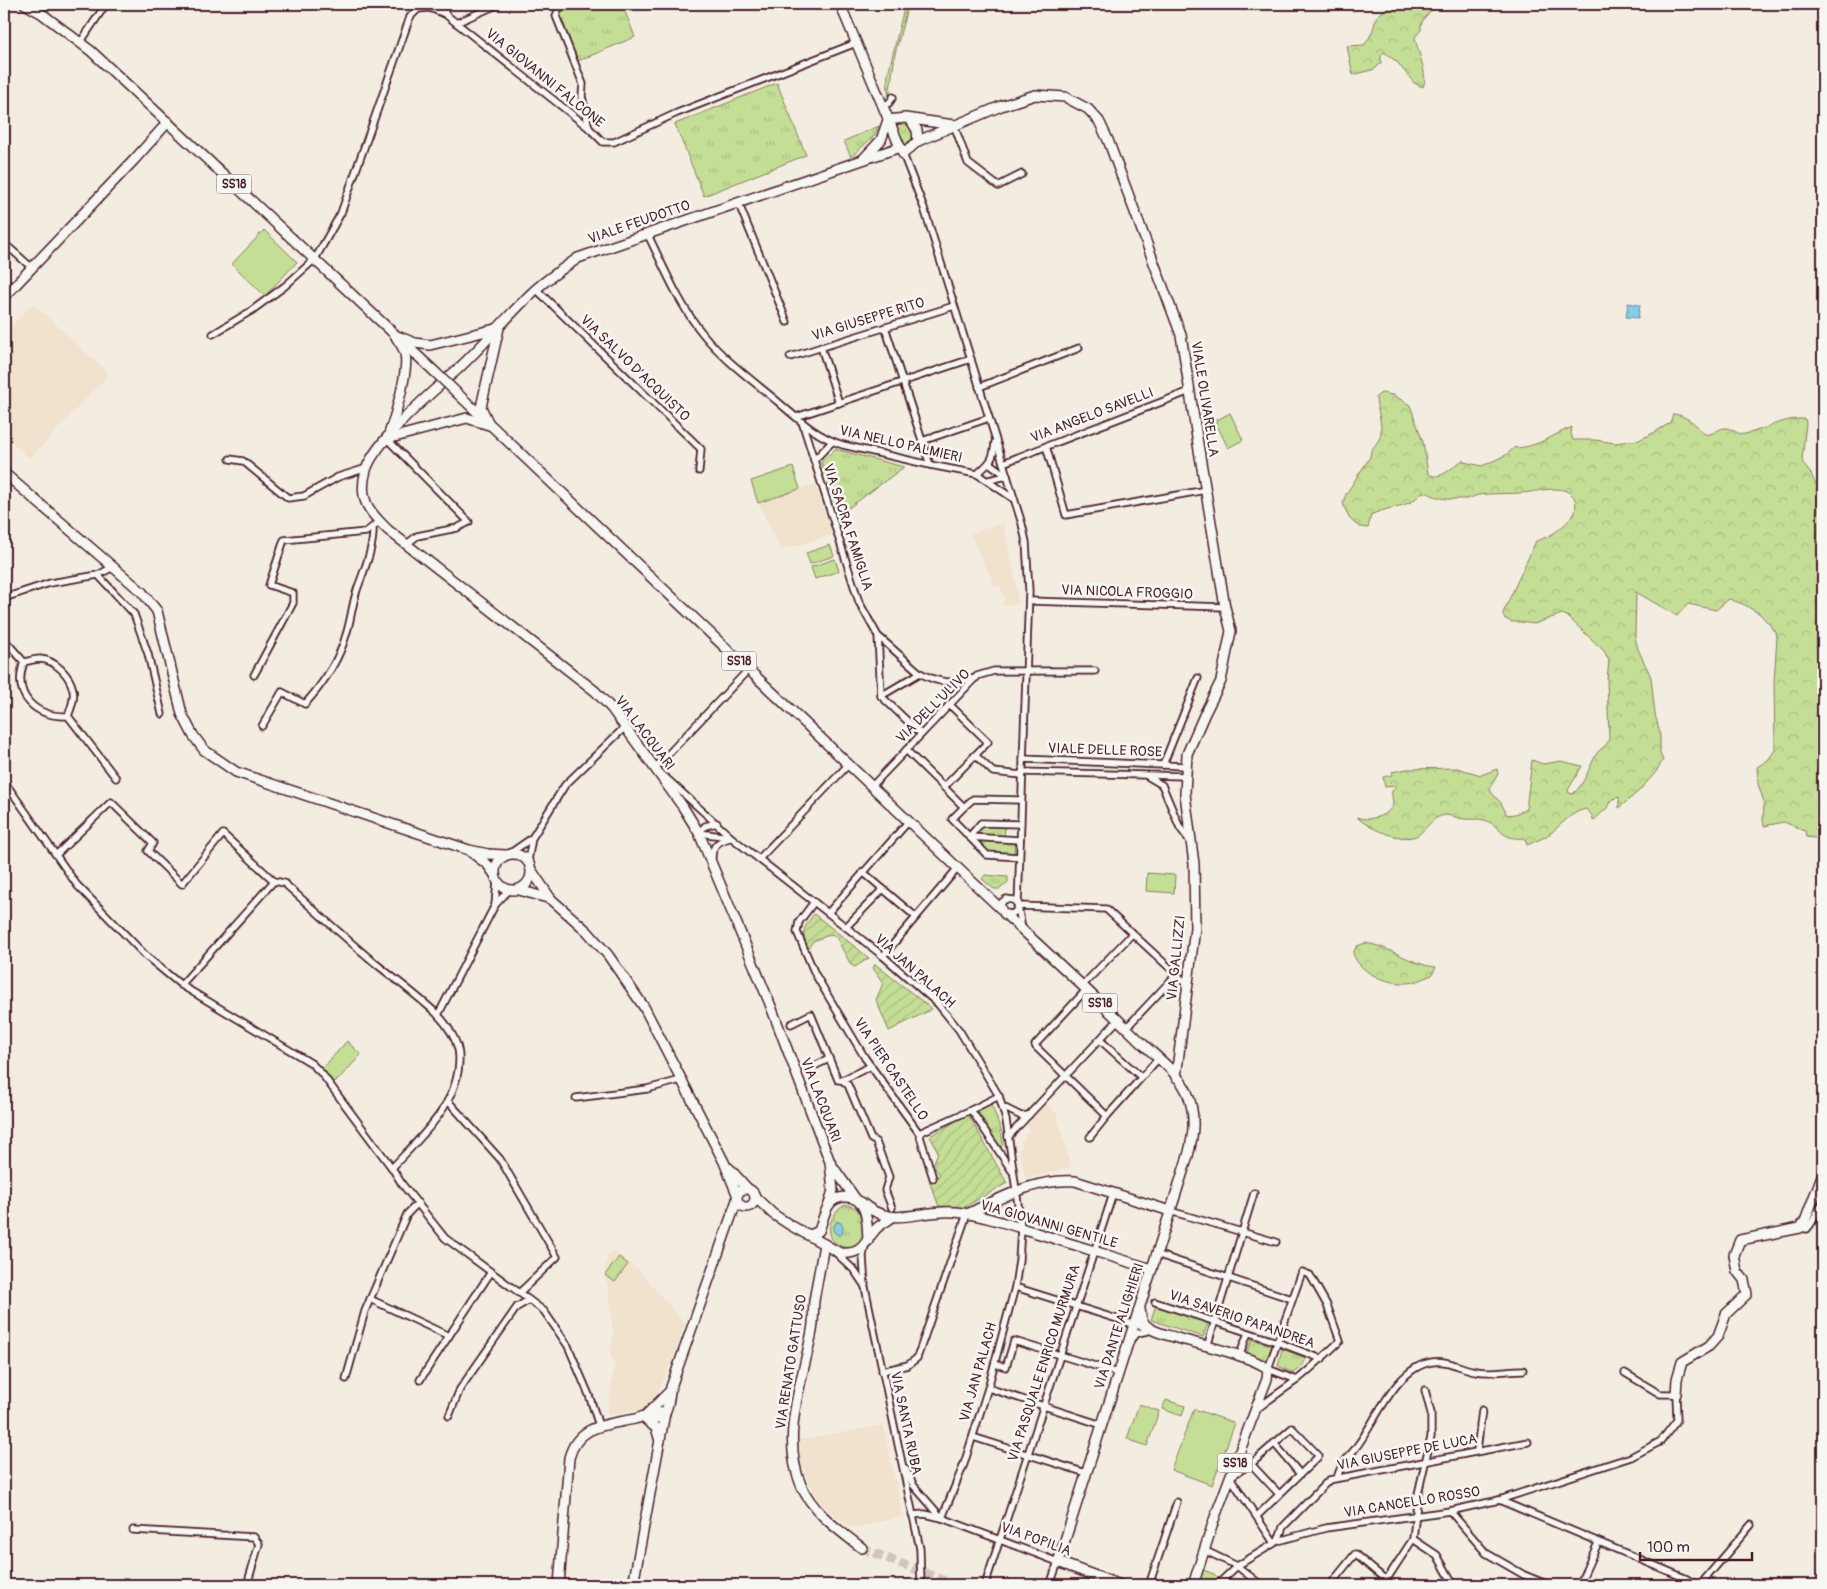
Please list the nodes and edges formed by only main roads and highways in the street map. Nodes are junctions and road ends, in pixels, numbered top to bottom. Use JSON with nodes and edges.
{"nodes":[{"id":1,"x":26,"y":4,"type":"edge"},
{"id":2,"x":840,"y":4,"type":"edge"},
{"id":3,"x":910,"y":119,"type":"junction"},
{"id":4,"x":888,"y":120,"type":"junction"},
{"id":5,"x":168,"y":122,"type":"junction"},
{"id":6,"x":954,"y":125,"type":"junction"},
{"id":7,"x":918,"y":141,"type":"junction"},
{"id":8,"x":900,"y":146,"type":"junction"},
{"id":9,"x":868,"y":157,"type":"junction"},
{"id":10,"x":4,"y":297,"type":"edge"},
{"id":11,"x":499,"y":328,"type":"junction"},
{"id":12,"x":395,"y":335,"type":"junction"},
{"id":13,"x":431,"y":392,"type":"joint"},
{"id":14,"x":489,"y":425,"type":"junction"},
{"id":15,"x":387,"y":439,"type":"junction"},
{"id":16,"x":4,"y":473,"type":"edge"},
{"id":17,"x":1191,"y":843,"type":"joint"},
{"id":18,"x":469,"y":850,"type":"junction"},
{"id":19,"x":507,"y":854,"type":"junction"},
{"id":20,"x":532,"y":872,"type":"junction"},
{"id":21,"x":496,"y":878,"type":"junction"},
{"id":22,"x":514,"y":890,"type":"junction"},
{"id":23,"x":551,"y":899,"type":"junction"},
{"id":24,"x":1176,"y":1076,"type":"junction"},
{"id":25,"x":724,"y":1162,"type":"junction"},
{"id":26,"x":830,"y":1162,"type":"junction"},
{"id":27,"x":1823,"y":1173,"type":"edge"},
{"id":28,"x":748,"y":1189,"type":"junction"},
{"id":29,"x":737,"y":1197,"type":"junction"},
{"id":30,"x":755,"y":1198,"type":"junction"},
{"id":31,"x":858,"y":1200,"type":"junction"},
{"id":32,"x":829,"y":1204,"type":"junction"},
{"id":33,"x":747,"y":1207,"type":"junction"},
{"id":34,"x":1170,"y":1211,"type":"junction"},
{"id":35,"x":773,"y":1214,"type":"junction"},
{"id":36,"x":967,"y":1214,"type":"junction"},
{"id":37,"x":729,"y":1218,"type":"junction"},
{"id":38,"x":824,"y":1218,"type":"junction"},
{"id":39,"x":892,"y":1218,"type":"junction"},
{"id":40,"x":802,"y":1232,"type":"junction"},
{"id":41,"x":824,"y":1244,"type":"junction"},
{"id":42,"x":866,"y":1244,"type":"junction"},
{"id":43,"x":1152,"y":1269,"type":"junction"},
{"id":44,"x":1140,"y":1304,"type":"junction"},
{"id":45,"x":670,"y":1390,"type":"junction"},
{"id":46,"x":1676,"y":1394,"type":"road end"},
{"id":47,"x":666,"y":1414,"type":"junction"},
{"id":48,"x":644,"y":1417,"type":"junction"},
{"id":49,"x":660,"y":1442,"type":"junction"},
{"id":50,"x":862,"y":1548,"type":"tunnel mouth"},
{"id":51,"x":1058,"y":1562,"type":"joint"},
{"id":52,"x":559,"y":1585,"type":"edge"},
{"id":53,"x":633,"y":1585,"type":"edge"},
{"id":54,"x":1120,"y":1585,"type":"edge"},
{"id":55,"x":1193,"y":1585,"type":"edge"}],
"edges":[{"from":1,"to":5,"type":"main road","number":"SS18"},
{"from":2,"to":4,"type":"main road"},
{"from":3,"to":4,"type":"main road","name":"VIALE OLIVARELLA"},
{"from":3,"to":6,"type":"main road","name":"VIALE OLIVARELLA"},
{"from":3,"to":7,"type":"main road"},
{"from":4,"to":8,"type":"main road"},
{"from":4,"to":9,"type":"main road"},
{"from":5,"to":10,"type":"main road"},
{"from":5,"to":12,"type":"main road","number":"SS18"},
{"from":6,"to":7,"type":"main road","name":"VIALE OLIVARELLA"},
{"from":6,"to":17,"type":"main road","name":"VIALE OLIVARELLA"},
{"from":7,"to":8,"type":"main road","name":"VIALE OLIVARELLA"},
{"from":8,"to":9,"type":"main road","name":"VIALE FEUDOTTO"},
{"from":9,"to":11,"type":"main road","name":"VIALE FEUDOTTO"},
{"from":11,"to":12,"type":"main road"},
{"from":11,"to":13,"type":"main road","name":"VIALE FEUDOTTO"},
{"from":11,"to":14,"type":"main road"},
{"from":12,"to":14,"type":"main road","number":"SS18","bridge":true},
{"from":12,"to":15,"type":"main road"},
{"from":13,"to":15,"type":"main road","name":"VIA LACQUARI"},
{"from":14,"to":15,"type":"main road"},
{"from":14,"to":24,"type":"main road","number":"SS18"},
{"from":15,"to":26,"type":"main road","name":"VIA LACQUARI"},
{"from":16,"to":18,"type":"main road"},
{"from":17,"to":24,"type":"main road","name":"VIA GALLIZZI"},
{"from":18,"to":19,"type":"main road"},
{"from":18,"to":21,"type":"main road"},
{"from":19,"to":20,"type":"main road"},
{"from":19,"to":21,"type":"main road"},
{"from":20,"to":22,"type":"main road"},
{"from":20,"to":23,"type":"main road"},
{"from":21,"to":22,"type":"main road"},
{"from":22,"to":23,"type":"main road"},
{"from":23,"to":25,"type":"main road"},
{"from":24,"to":34,"type":"main road","name":"VIA DANTE ALIGHIERI","number":"SS18"},
{"from":25,"to":28,"type":"main road"},
{"from":25,"to":29,"type":"main road"},
{"from":26,"to":31,"type":"main road","name":"VIA LACQUARI"},
{"from":26,"to":32,"type":"main road","name":"VIA LACQUARI"},
{"from":27,"to":46,"type":"main road"},
{"from":28,"to":29,"type":"main road"},
{"from":28,"to":30,"type":"main road"},
{"from":29,"to":33,"type":"main road"},
{"from":29,"to":37,"type":"main road"},
{"from":30,"to":33,"type":"main road"},
{"from":30,"to":35,"type":"main road"},
{"from":31,"to":32,"type":"main road"},
{"from":31,"to":39,"type":"main road"},
{"from":31,"to":42,"type":"main road"},
{"from":32,"to":38,"type":"main road"},
{"from":33,"to":35,"type":"main road"},
{"from":33,"to":37,"type":"main road"},
{"from":34,"to":36,"type":"main road"},
{"from":34,"to":43,"type":"main road","name":"VIA DANTE ALIGHIERI","number":"SS18"},
{"from":35,"to":40,"type":"main road"},
{"from":36,"to":39,"type":"main road","name":"VIA GIOVANNI GENTILE"},
{"from":36,"to":43,"type":"main road","name":"VIA GIOVANNI GENTILE"},
{"from":37,"to":45,"type":"main road"},
{"from":38,"to":40,"type":"main road"},
{"from":38,"to":41,"type":"main road"},
{"from":39,"to":42,"type":"main road"},
{"from":40,"to":41,"type":"main road"},
{"from":41,"to":42,"type":"main road"},
{"from":41,"to":50,"type":"main road","name":"VIA RENATO GATTUSO"},
{"from":43,"to":44,"type":"main road","name":"VIA DANTE ALIGHIERI","number":"SS18"},
{"from":44,"to":51,"type":"main road","name":"VIA DANTE ALIGHIERI","number":"SS18"},
{"from":44,"to":55,"type":"main road","number":"SS18"},
{"from":45,"to":47,"type":"main road"},
{"from":45,"to":48,"type":"main road"},
{"from":47,"to":48,"type":"main road"},
{"from":47,"to":49,"type":"main road"},
{"from":48,"to":49,"type":"main road"},
{"from":48,"to":52,"type":"main road"},
{"from":49,"to":53,"type":"main road"},
{"from":51,"to":54,"type":"main road","name":"VIA POPILIA"}]}
